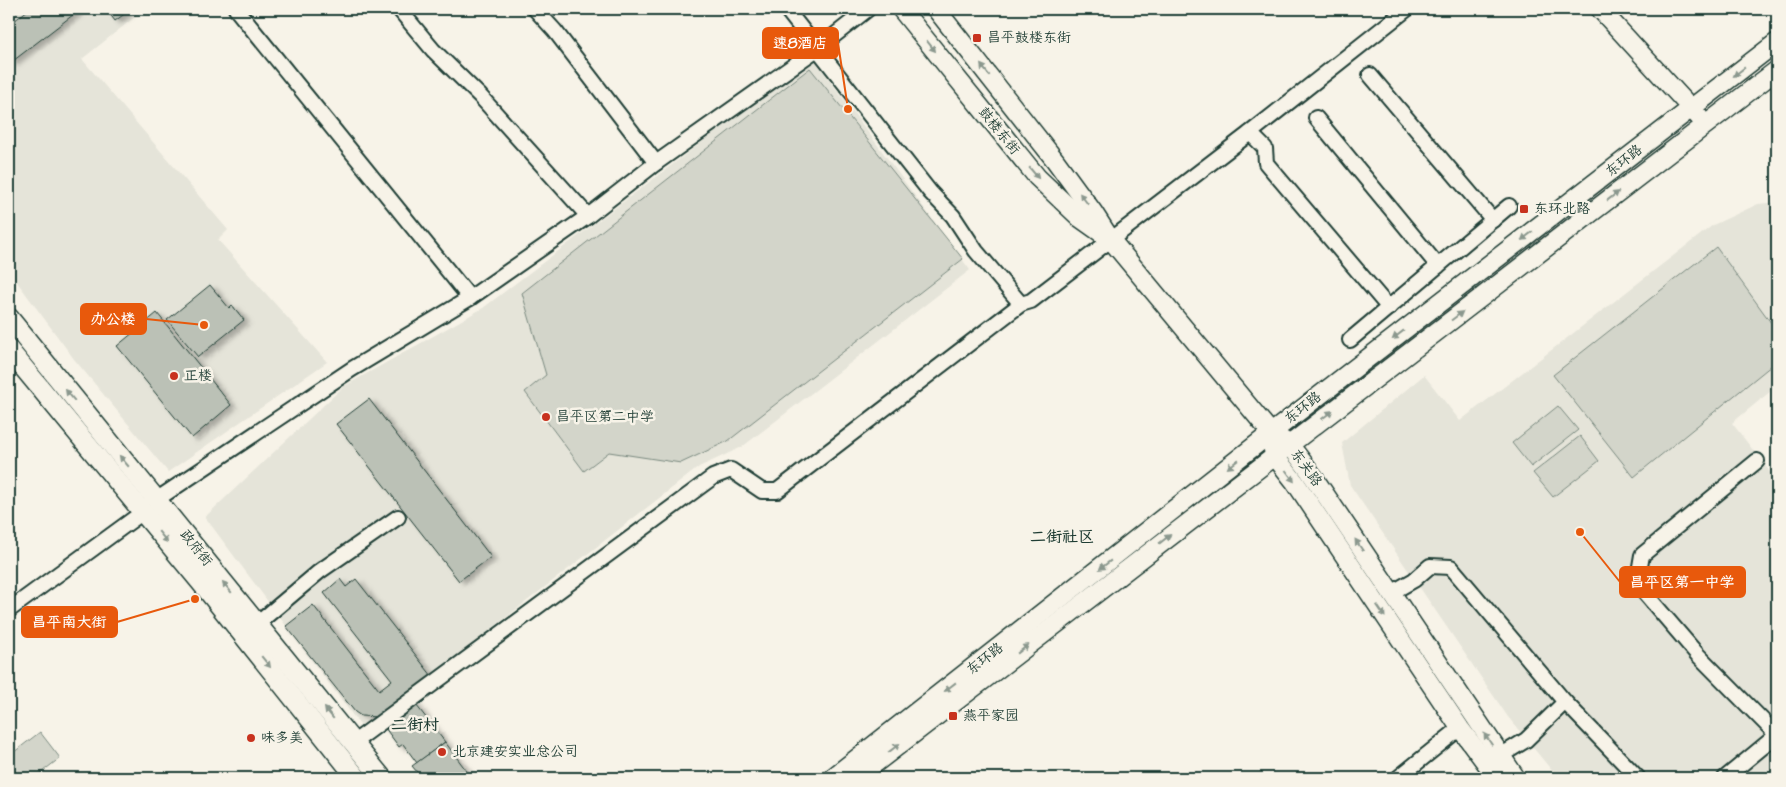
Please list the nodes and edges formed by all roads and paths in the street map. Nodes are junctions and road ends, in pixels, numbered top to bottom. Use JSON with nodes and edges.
{"nodes":[{"id":1,"x":236,"y":9,"type":"edge"},
{"id":2,"x":398,"y":9,"type":"edge"},
{"id":3,"x":535,"y":9,"type":"edge"},
{"id":4,"x":786,"y":9,"type":"edge"},
{"id":5,"x":868,"y":9,"type":"edge"},
{"id":6,"x":901,"y":9,"type":"edge"},
{"id":7,"x":936,"y":9,"type":"edge"},
{"id":8,"x":1407,"y":9,"type":"edge"},
{"id":9,"x":1600,"y":9,"type":"edge"},
{"id":10,"x":1777,"y":42,"type":"edge"},
{"id":11,"x":817,"y":49,"type":"junction"},
{"id":12,"x":1777,"y":70,"type":"edge"},
{"id":13,"x":1370,"y":75,"type":"dead end"},
{"id":14,"x":1691,"y":109,"type":"junction"},
{"id":15,"x":1316,"y":118,"type":"dead end"},
{"id":16,"x":1706,"y":125,"type":"junction"},
{"id":17,"x":1250,"y":133,"type":"junction"},
{"id":18,"x":656,"y":163,"type":"junction"},
{"id":19,"x":1509,"y":206,"type":"dead end"},
{"id":20,"x":588,"y":216,"type":"junction"},
{"id":21,"x":1493,"y":220,"type":"junction"},
{"id":22,"x":1111,"y":240,"type":"junction"},
{"id":23,"x":1438,"y":266,"type":"junction"},
{"id":24,"x":470,"y":298,"type":"junction"},
{"id":25,"x":1021,"y":304,"type":"junction"},
{"id":26,"x":1389,"y":308,"type":"junction"},
{"id":27,"x":9,"y":318,"type":"edge"},
{"id":28,"x":1350,"y":340,"type":"dead end"},
{"id":29,"x":9,"y":350,"type":"edge"},
{"id":30,"x":1271,"y":433,"type":"junction"},
{"id":31,"x":1289,"y":444,"type":"junction"},
{"id":32,"x":1274,"y":455,"type":"junction"},
{"id":33,"x":1757,"y":461,"type":"dead end"},
{"id":34,"x":150,"y":506,"type":"junction"},
{"id":35,"x":398,"y":517,"type":"dead end"},
{"id":36,"x":1391,"y":593,"type":"junction"},
{"id":37,"x":9,"y":610,"type":"edge"},
{"id":38,"x":257,"y":624,"type":"junction"},
{"id":39,"x":1566,"y":702,"type":"junction"},
{"id":40,"x":1460,"y":728,"type":"junction"},
{"id":41,"x":1777,"y":735,"type":"edge"},
{"id":42,"x":353,"y":743,"type":"junction"},
{"id":43,"x":1500,"y":756,"type":"junction"},
{"id":44,"x":357,"y":778,"type":"edge"},
{"id":45,"x":382,"y":778,"type":"edge"},
{"id":46,"x":832,"y":778,"type":"edge"},
{"id":47,"x":856,"y":778,"type":"edge"},
{"id":48,"x":1398,"y":778,"type":"edge"},
{"id":49,"x":1497,"y":778,"type":"edge"},
{"id":50,"x":1516,"y":778,"type":"edge"},
{"id":51,"x":1638,"y":778,"type":"edge"},
{"id":52,"x":1725,"y":778,"type":"edge"}],
"edges":[{"from":1,"to":24,"type":"street"},
{"from":2,"to":20,"type":"street"},
{"from":3,"to":18,"type":"street"},
{"from":4,"to":11,"type":"street"},
{"from":5,"to":11,"type":"street"},
{"from":6,"to":22,"type":"street","name":"鼓楼东街","one_way":true},
{"from":22,"to":7,"type":"street","name":"鼓楼东街","one_way":true},
{"from":8,"to":17,"type":"street"},
{"from":9,"to":14,"type":"street"},
{"from":10,"to":14,"type":"street","name":"东环路","one_way":true},
{"from":11,"to":18,"type":"street"},
{"from":11,"to":25,"type":"street"},
{"from":12,"to":16,"type":"street","name":"东环路"},
{"from":13,"to":21,"type":"street"},
{"from":14,"to":16,"type":"street"},
{"from":14,"to":30,"type":"street","name":"东环路","one_way":true},
{"from":15,"to":23,"type":"street"},
{"from":31,"to":16,"type":"street","name":"东环路","one_way":true},
{"from":17,"to":22,"type":"street"},
{"from":17,"to":26,"type":"street"},
{"from":18,"to":20,"type":"street"},
{"from":19,"to":21,"type":"street"},
{"from":20,"to":24,"type":"street"},
{"from":21,"to":23,"type":"street"},
{"from":22,"to":25,"type":"street"},
{"from":22,"to":30,"type":"street","name":"鼓楼东街"},
{"from":23,"to":26,"type":"street"},
{"from":24,"to":34,"type":"street"},
{"from":25,"to":42,"type":"street"},
{"from":26,"to":28,"type":"street"},
{"from":34,"to":27,"type":"main road","name":"政府街","one_way":true},
{"from":29,"to":34,"type":"main road","name":"政府街"},
{"from":30,"to":31,"type":"street","name":"东关路"},
{"from":30,"to":32,"type":"street","name":"东关路"},
{"from":30,"to":46,"type":"street","name":"东环路","one_way":true},
{"from":31,"to":32,"type":"street","name":"东环路"},
{"from":36,"to":31,"type":"street","name":"东关路","one_way":true},
{"from":32,"to":40,"type":"street","name":"东关路","one_way":true},
{"from":47,"to":32,"type":"street","name":"东环路","one_way":true},
{"from":33,"to":41,"type":"street"},
{"from":34,"to":37,"type":"street"},
{"from":38,"to":34,"type":"main road","name":"政府街","one_way":true},
{"from":34,"to":44,"type":"main road","name":"政府街","one_way":true},
{"from":35,"to":38,"type":"street"},
{"from":36,"to":39,"type":"street"},
{"from":43,"to":36,"type":"street","name":"东关路","one_way":true},
{"from":42,"to":38,"type":"main road","name":"政府街","one_way":true},
{"from":39,"to":43,"type":"street"},
{"from":39,"to":51,"type":"street"},
{"from":40,"to":48,"type":"street"},
{"from":40,"to":49,"type":"street","name":"东关路"},
{"from":41,"to":52,"type":"street"},
{"from":42,"to":45,"type":"main road","name":"政府街"},
{"from":43,"to":50,"type":"street","name":"东关路"}]}
